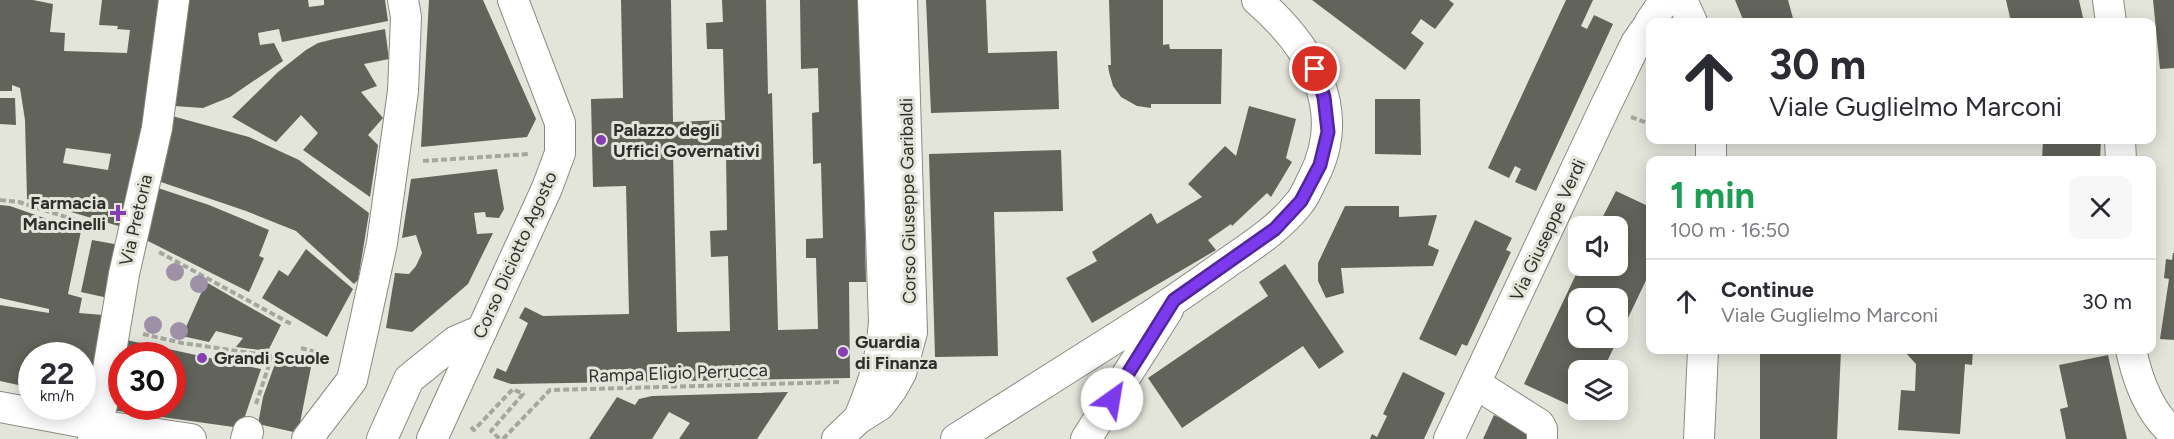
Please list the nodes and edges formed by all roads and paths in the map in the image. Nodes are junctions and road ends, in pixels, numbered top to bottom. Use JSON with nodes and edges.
{"nodes":[{"id":1,"x":174,"y":0,"type":"edge"},
{"id":2,"x":403,"y":0,"type":"edge"},
{"id":3,"x":513,"y":0,"type":"edge"},
{"id":4,"x":873,"y":0,"type":"edge"},
{"id":5,"x":902,"y":0,"type":"edge"},
{"id":6,"x":1257,"y":0,"type":"edge"},
{"id":7,"x":1665,"y":0,"type":"edge"},
{"id":8,"x":1682,"y":0,"type":"edge"},
{"id":9,"x":2108,"y":0,"type":"edge"},
{"id":10,"x":1653,"y":18,"type":"edge"},
{"id":11,"x":1690,"y":18,"type":"edge"},
{"id":12,"x":2110,"y":18,"type":"edge"},
{"id":13,"x":1646,"y":29,"type":"edge"},
{"id":14,"x":559,"y":152,"type":"junction"},
{"id":15,"x":392,"y":163,"type":"junction"},
{"id":16,"x":0,"y":200,"type":"edge"},
{"id":17,"x":138,"y":241,"type":"junction"},
{"id":18,"x":1174,"y":300,"type":"junction"},
{"id":19,"x":293,"y":325,"type":"dead end"},
{"id":20,"x":119,"y":329,"type":"junction"},
{"id":21,"x":482,"y":330,"type":"junction"},
{"id":22,"x":301,"y":348,"type":"dead end"},
{"id":23,"x":319,"y":353,"type":"dead end"},
{"id":24,"x":1703,"y":354,"type":"edge"},
{"id":25,"x":2132,"y":354,"type":"edge"},
{"id":26,"x":272,"y":356,"type":"junction"},
{"id":27,"x":279,"y":357,"type":"dead end"},
{"id":28,"x":874,"y":381,"type":"junction"},
{"id":29,"x":1476,"y":384,"type":"junction"},
{"id":30,"x":0,"y":407,"type":"edge"},
{"id":31,"x":858,"y":419,"type":"junction"},
{"id":32,"x":474,"y":430,"type":"dead end"},
{"id":33,"x":95,"y":432,"type":"edge"},
{"id":34,"x":2174,"y":434,"type":"edge"},
{"id":35,"x":247,"y":435,"type":"edge"},
{"id":36,"x":191,"y":439,"type":"edge"},
{"id":37,"x":307,"y":439,"type":"edge"},
{"id":38,"x":382,"y":439,"type":"edge"},
{"id":39,"x":432,"y":439,"type":"edge"},
{"id":40,"x":502,"y":439,"type":"edge"},
{"id":41,"x":837,"y":439,"type":"edge"},
{"id":42,"x":956,"y":439,"type":"edge"},
{"id":43,"x":1086,"y":439,"type":"edge"},
{"id":44,"x":1449,"y":439,"type":"edge"},
{"id":45,"x":1542,"y":439,"type":"edge"},
{"id":46,"x":1700,"y":439,"type":"edge"}],
"edges":[{"from":1,"to":17,"type":"street","name":"Via Pretoria"},
{"from":2,"to":15,"type":"street"},
{"from":3,"to":14,"type":"street","name":"Corso Diciotto Agosto"},
{"from":4,"to":28,"type":"street","name":"Corso Giuseppe Garibaldi"},
{"from":5,"to":31,"type":"street","name":"Corso Giuseppe Garibaldi"},
{"from":6,"to":18,"type":"street"},
{"from":7,"to":10,"type":"street","name":"Via Giuseppe Verdi"},
{"from":8,"to":11,"type":"street"},
{"from":9,"to":12,"type":"street"},
{"from":13,"to":29,"type":"street","name":"Via Giuseppe Verdi"},
{"from":14,"to":15,"type":"path"},
{"from":14,"to":21,"type":"street","name":"Corso Diciotto Agosto"},
{"from":15,"to":37,"type":"street"},
{"from":16,"to":17,"type":"path"},
{"from":17,"to":19,"type":"path"},
{"from":17,"to":20,"type":"street","name":"Via Pretoria"},
{"from":18,"to":42,"type":"street"},
{"from":18,"to":43,"type":"street"},
{"from":20,"to":26,"type":"path"},
{"from":20,"to":33,"type":"street","name":"Via Pretoria"},
{"from":21,"to":38,"type":"street"},
{"from":21,"to":39,"type":"street","name":"Corso Diciotto Agosto"},
{"from":22,"to":23,"type":"path"},
{"from":24,"to":46,"type":"street"},
{"from":25,"to":34,"type":"street"},
{"from":26,"to":27,"type":"path"},
{"from":26,"to":35,"type":"path"},
{"from":28,"to":31,"type":"street","name":"Corso Giuseppe Garibaldi"},
{"from":28,"to":40,"type":"path","name":"Rampa Eligio Perrucca"},
{"from":29,"to":44,"type":"street","name":"Via Giuseppe Verdi"},
{"from":29,"to":45,"type":"street"},
{"from":30,"to":33,"type":"street"},
{"from":31,"to":41,"type":"street","name":"Corso Giuseppe Garibaldi"},
{"from":32,"to":40,"type":"path","name":"Rampa Eligio Perrucca"},
{"from":33,"to":36,"type":"street"}]}
